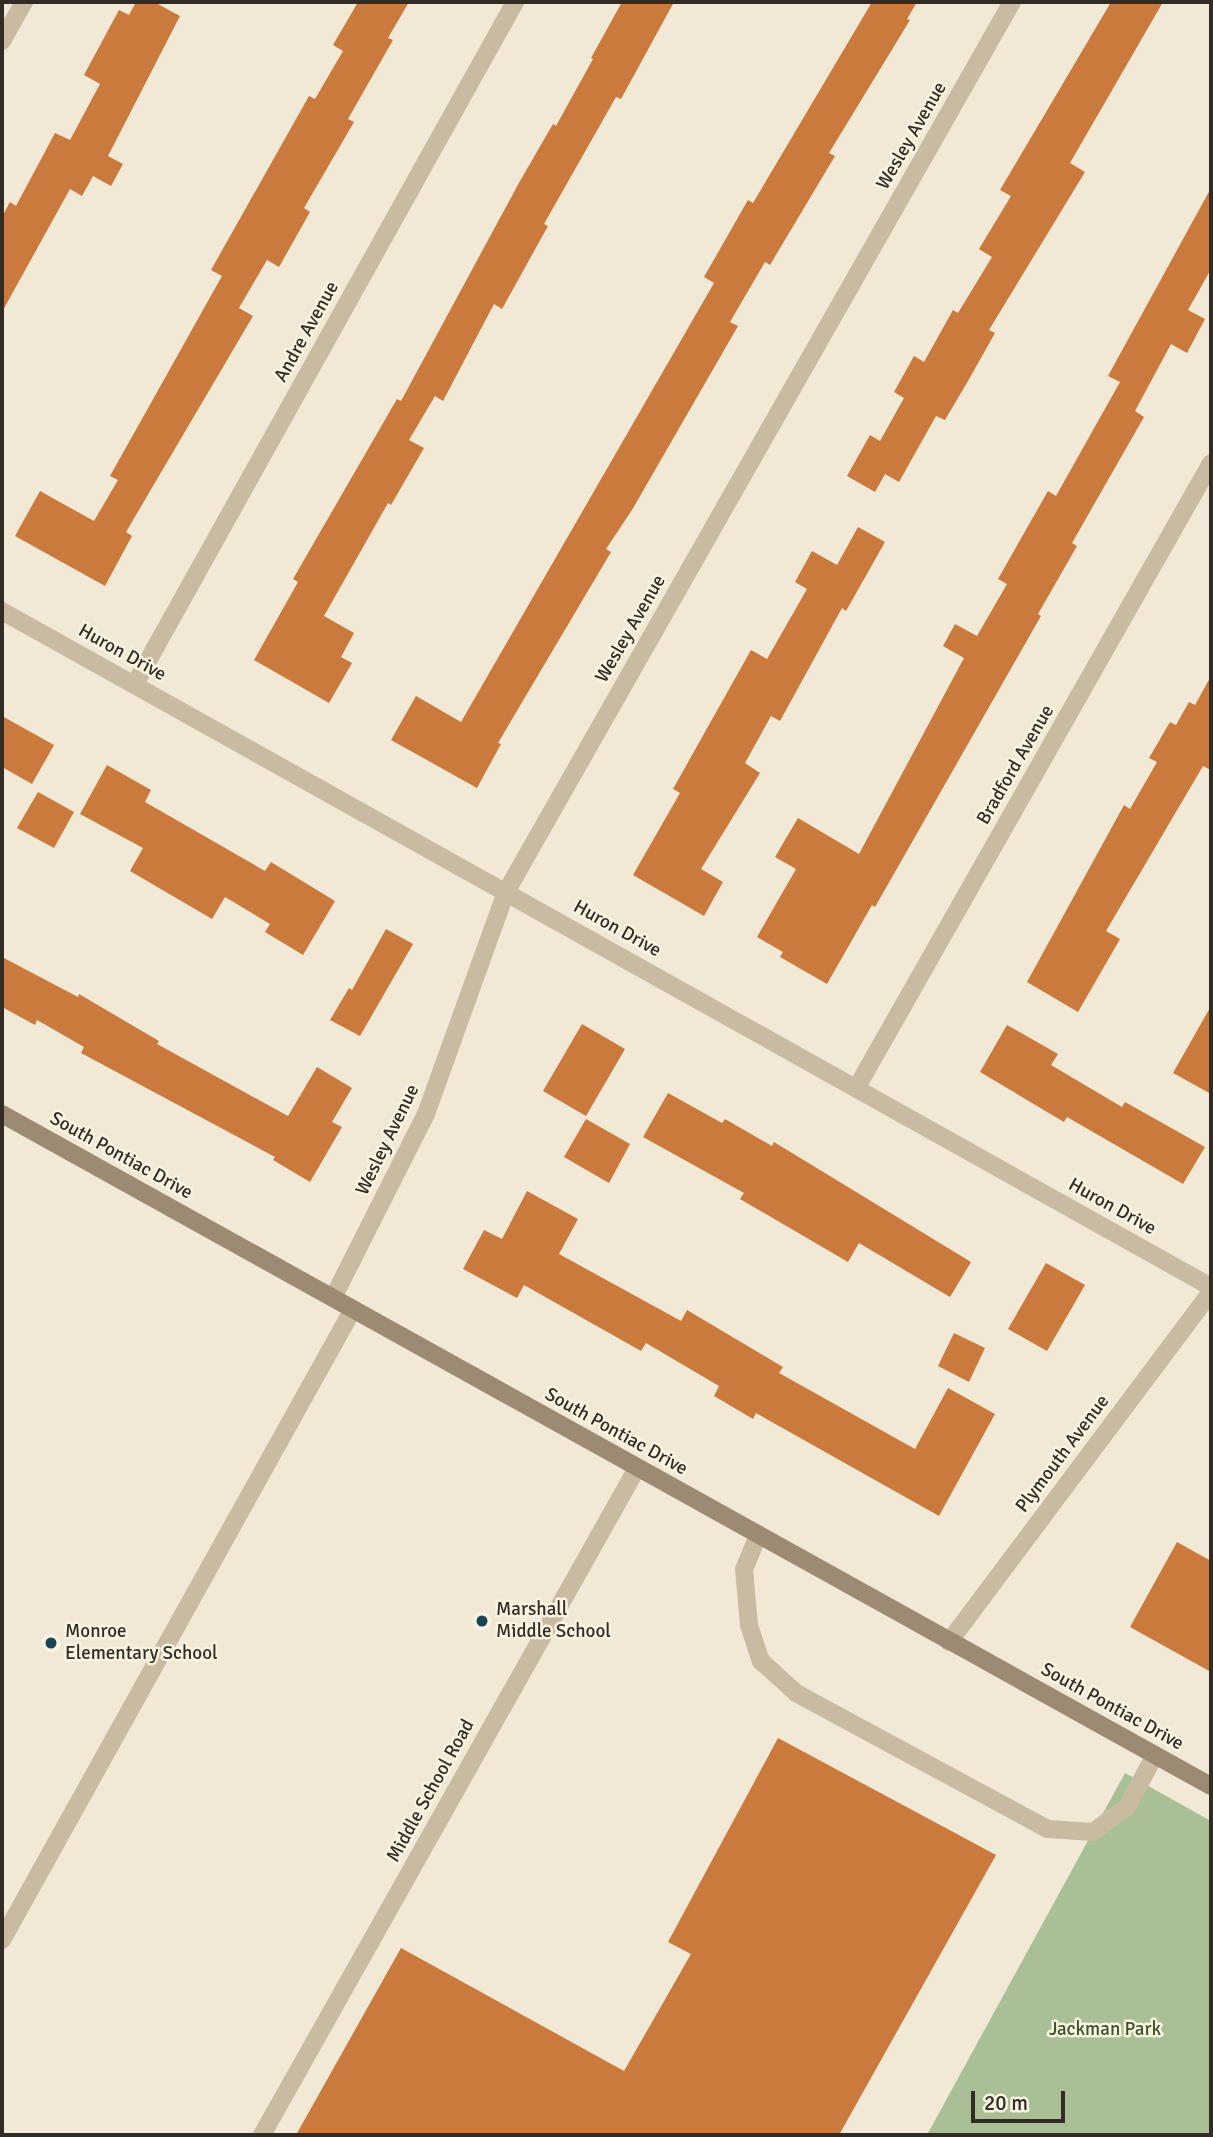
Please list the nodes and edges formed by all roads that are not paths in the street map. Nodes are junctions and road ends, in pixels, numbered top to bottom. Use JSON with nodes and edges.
{"nodes":[{"id":1,"x":24,"y":2,"type":"edge"},
{"id":2,"x":516,"y":2,"type":"edge"},
{"id":3,"x":1012,"y":2,"type":"edge"},
{"id":4,"x":2,"y":41,"type":"edge"},
{"id":5,"x":1211,"y":463,"type":"edge"},
{"id":6,"x":2,"y":611,"type":"edge"},
{"id":7,"x":135,"y":684,"type":"junction"},
{"id":8,"x":506,"y":891,"type":"junction"},
{"id":9,"x":857,"y":1087,"type":"junction"},
{"id":10,"x":2,"y":1114,"type":"edge"},
{"id":11,"x":1211,"y":1287,"type":"edge"},
{"id":12,"x":1211,"y":1292,"type":"edge"},
{"id":13,"x":332,"y":1298,"type":"junction"},
{"id":14,"x":353,"y":1309,"type":"junction"},
{"id":15,"x":637,"y":1468,"type":"junction"},
{"id":16,"x":758,"y":1535,"type":"junction"},
{"id":17,"x":949,"y":1642,"type":"junction"},
{"id":18,"x":1155,"y":1755,"type":"junction"},
{"id":19,"x":1211,"y":1786,"type":"edge"},
{"id":20,"x":2,"y":1940,"type":"edge"},
{"id":21,"x":262,"y":2135,"type":"edge"}],
"edges":[{"from":1,"to":4,"type":"street"},
{"from":2,"to":7,"type":"street","name":"Andre Avenue"},
{"from":3,"to":8,"type":"street","name":"Wesley Avenue"},
{"from":5,"to":9,"type":"street","name":"Bradford Avenue"},
{"from":6,"to":7,"type":"street","name":"Huron Drive"},
{"from":7,"to":8,"type":"street","name":"Huron Drive"},
{"from":8,"to":9,"type":"street","name":"Huron Drive"},
{"from":8,"to":13,"type":"street","name":"Wesley Avenue"},
{"from":9,"to":11,"type":"street","name":"Huron Drive"},
{"from":10,"to":13,"type":"street","name":"South Pontiac Drive"},
{"from":12,"to":17,"type":"street","name":"Plymouth Avenue"},
{"from":13,"to":14,"type":"street","name":"South Pontiac Drive"},
{"from":14,"to":15,"type":"street","name":"South Pontiac Drive"},
{"from":14,"to":20,"type":"street"},
{"from":15,"to":16,"type":"street","name":"South Pontiac Drive"},
{"from":15,"to":21,"type":"street","name":"Middle School Road"},
{"from":16,"to":17,"type":"street","name":"South Pontiac Drive"},
{"from":16,"to":18,"type":"street"},
{"from":17,"to":18,"type":"street","name":"South Pontiac Drive"},
{"from":18,"to":19,"type":"street","name":"South Pontiac Drive"}]}
